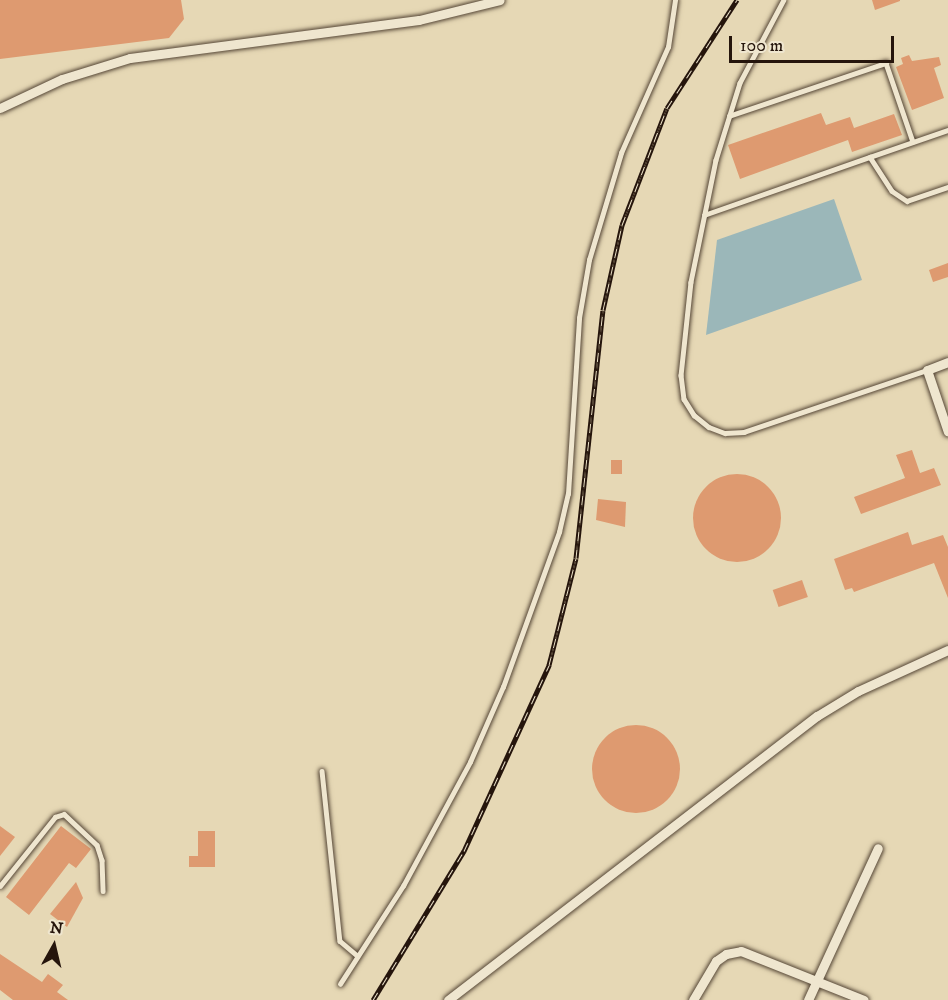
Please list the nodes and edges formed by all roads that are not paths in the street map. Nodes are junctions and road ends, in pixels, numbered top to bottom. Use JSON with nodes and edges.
{"nodes":[{"id":1,"x":500,"y":0,"type":"edge"},
{"id":2,"x":675,"y":0,"type":"edge"},
{"id":3,"x":784,"y":0,"type":"edge"},
{"id":4,"x":0,"y":108,"type":"edge"},
{"id":5,"x":729,"y":116,"type":"junction"},
{"id":6,"x":948,"y":130,"type":"edge"},
{"id":7,"x":913,"y":142,"type":"junction"},
{"id":8,"x":870,"y":157,"type":"junction"},
{"id":9,"x":948,"y":187,"type":"edge"},
{"id":10,"x":704,"y":215,"type":"junction"},
{"id":11,"x":948,"y":362,"type":"edge"},
{"id":12,"x":927,"y":370,"type":"junction"},
{"id":13,"x":948,"y":432,"type":"edge"},
{"id":14,"x":948,"y":650,"type":"edge"},
{"id":15,"x":948,"y":657,"type":"edge"},
{"id":16,"x":921,"y":663,"type":"junction"},
{"id":17,"x":322,"y":771,"type":"dead end"},
{"id":18,"x":878,"y":848,"type":"dead end"},
{"id":19,"x":0,"y":886,"type":"edge"},
{"id":20,"x":103,"y":891,"type":"dead end"},
{"id":21,"x":358,"y":956,"type":"junction"},
{"id":22,"x":818,"y":979,"type":"junction"},
{"id":23,"x":340,"y":984,"type":"dead end"},
{"id":24,"x":448,"y":1000,"type":"edge"},
{"id":25,"x":693,"y":1000,"type":"edge"},
{"id":26,"x":808,"y":1000,"type":"edge"},
{"id":27,"x":864,"y":1000,"type":"edge"}],
"edges":[{"from":1,"to":4,"type":"street"},
{"from":2,"to":21,"type":"lane"},
{"from":3,"to":5,"type":"lane"},
{"from":5,"to":7,"type":"lane"},
{"from":5,"to":10,"type":"lane"},
{"from":6,"to":7,"type":"lane"},
{"from":7,"to":8,"type":"lane"},
{"from":8,"to":9,"type":"lane"},
{"from":8,"to":10,"type":"lane"},
{"from":10,"to":12,"type":"lane"},
{"from":11,"to":12,"type":"street"},
{"from":12,"to":13,"type":"street"},
{"from":14,"to":16,"type":"street"},
{"from":15,"to":16,"type":"street"},
{"from":16,"to":24,"type":"street"},
{"from":17,"to":21,"type":"lane"},
{"from":18,"to":22,"type":"street"},
{"from":19,"to":20,"type":"lane"},
{"from":21,"to":23,"type":"lane"},
{"from":22,"to":25,"type":"street"},
{"from":22,"to":26,"type":"street"},
{"from":22,"to":27,"type":"street"}]}
